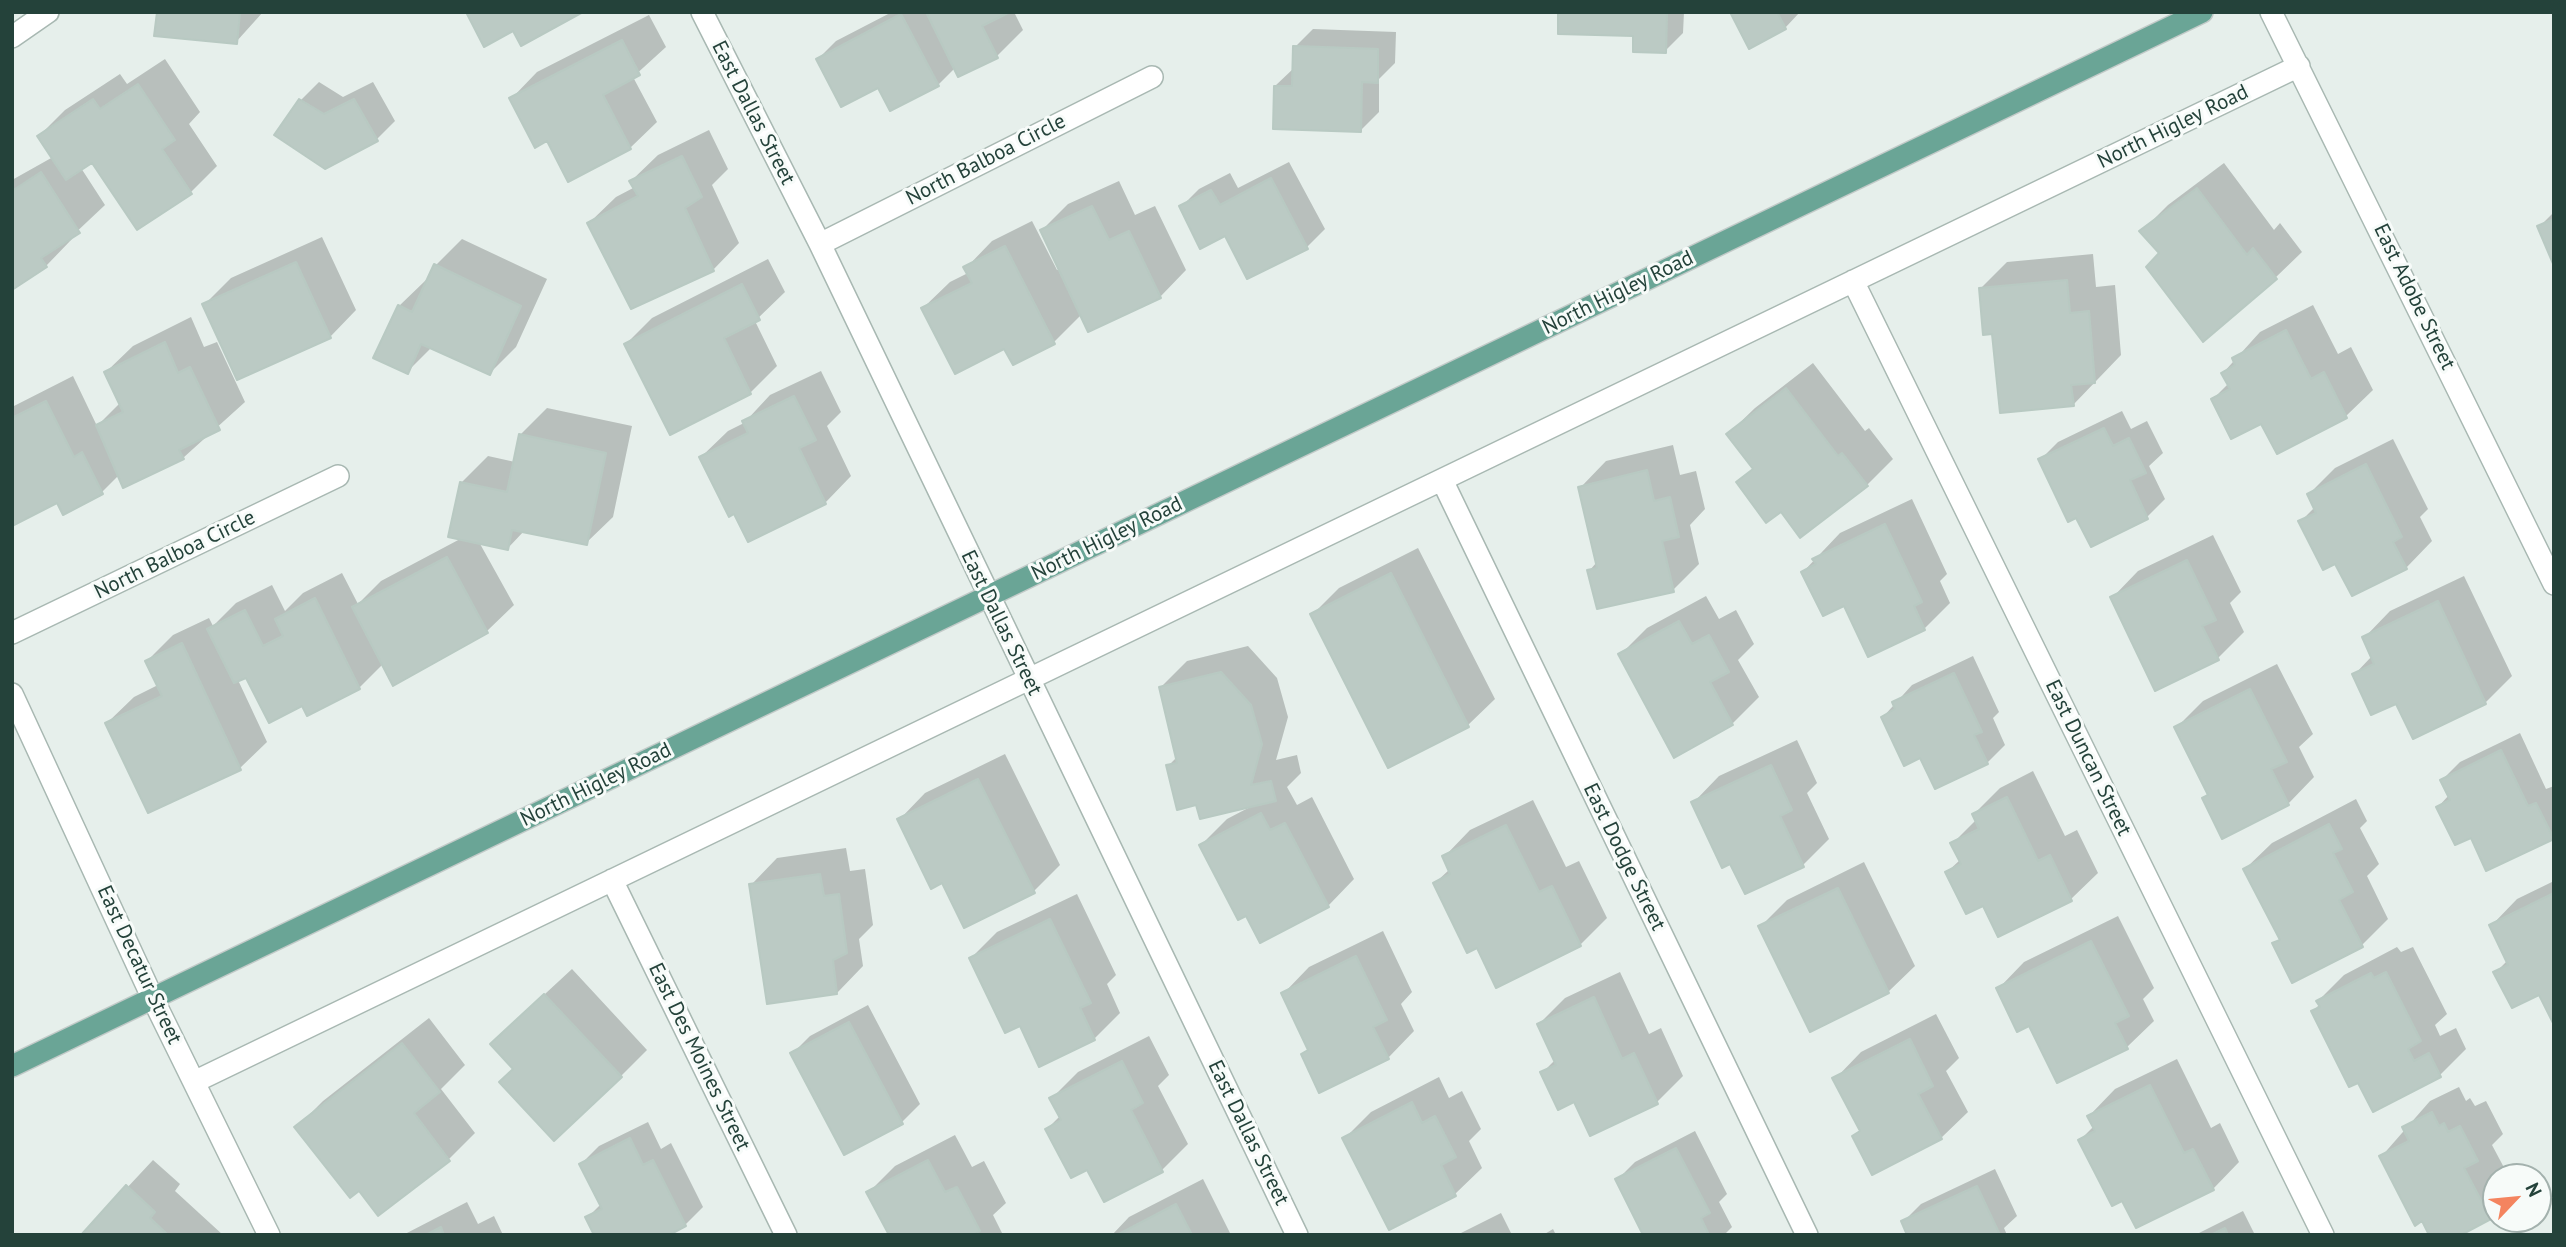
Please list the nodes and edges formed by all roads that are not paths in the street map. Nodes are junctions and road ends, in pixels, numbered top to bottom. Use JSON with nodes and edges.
{"nodes":[{"id":1,"x":47,"y":12,"type":"edge"},
{"id":2,"x":702,"y":12,"type":"edge"},
{"id":3,"x":2202,"y":12,"type":"edge"},
{"id":4,"x":2271,"y":12,"type":"edge"},
{"id":5,"x":12,"y":37,"type":"edge"},
{"id":6,"x":2299,"y":66,"type":"junction"},
{"id":7,"x":1153,"y":77,"type":"dead end"},
{"id":8,"x":820,"y":244,"type":"junction"},
{"id":9,"x":1853,"y":281,"type":"junction"},
{"id":10,"x":338,"y":476,"type":"dead end"},
{"id":11,"x":1442,"y":480,"type":"junction"},
{"id":12,"x":2554,"y":584,"type":"edge"},
{"id":13,"x":988,"y":597,"type":"junction"},
{"id":14,"x":12,"y":633,"type":"edge"},
{"id":15,"x":1028,"y":680,"type":"junction"},
{"id":16,"x":12,"y":694,"type":"edge"},
{"id":17,"x":612,"y":880,"type":"junction"},
{"id":18,"x":153,"y":999,"type":"junction"},
{"id":19,"x":12,"y":1066,"type":"edge"},
{"id":20,"x":194,"y":1082,"type":"junction"},
{"id":21,"x":269,"y":1235,"type":"edge"},
{"id":22,"x":786,"y":1235,"type":"edge"},
{"id":23,"x":1297,"y":1235,"type":"edge"},
{"id":24,"x":1807,"y":1235,"type":"edge"},
{"id":25,"x":2323,"y":1235,"type":"edge"}],
"edges":[{"from":1,"to":5,"type":"street"},
{"from":2,"to":8,"type":"street","name":"East Dallas Street"},
{"from":3,"to":13,"type":"main road","name":"North Higley Road"},
{"from":4,"to":6,"type":"street","name":"East Adobe Street"},
{"from":6,"to":9,"type":"street","name":"North Higley Road"},
{"from":6,"to":12,"type":"street","name":"East Adobe Street"},
{"from":7,"to":8,"type":"street","name":"North Balboa Circle"},
{"from":8,"to":13,"type":"street","name":"East Dallas Street"},
{"from":9,"to":11,"type":"street","name":"North Higley Road"},
{"from":9,"to":25,"type":"street","name":"East Duncan Street"},
{"from":10,"to":14,"type":"street","name":"North Balboa Circle"},
{"from":11,"to":15,"type":"street","name":"North Higley Road"},
{"from":11,"to":24,"type":"street","name":"East Dodge Street"},
{"from":13,"to":15,"type":"street","name":"East Dallas Street"},
{"from":13,"to":18,"type":"main road","name":"North Higley Road"},
{"from":15,"to":17,"type":"street","name":"North Higley Road"},
{"from":15,"to":23,"type":"street","name":"East Dallas Street"},
{"from":16,"to":18,"type":"street","name":"East Decatur Street"},
{"from":17,"to":20,"type":"street","name":"North Higley Road"},
{"from":17,"to":22,"type":"street","name":"East Des Moines Street"},
{"from":18,"to":19,"type":"main road","name":"North Higley Road"},
{"from":18,"to":20,"type":"street","name":"East Decatur Street"},
{"from":20,"to":21,"type":"street","name":"East Decatur Street"}]}
